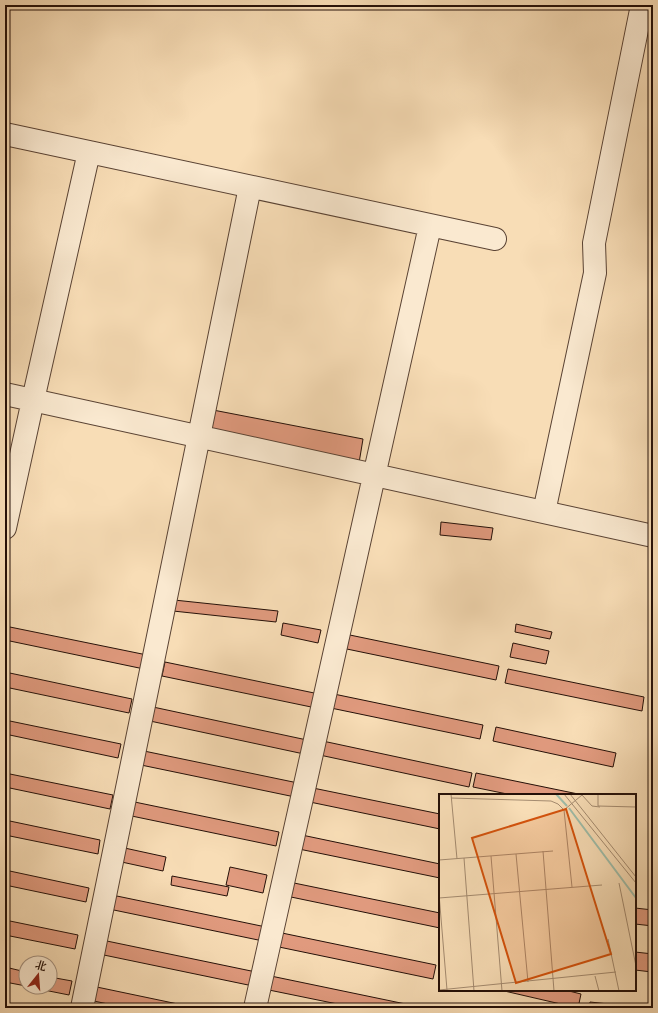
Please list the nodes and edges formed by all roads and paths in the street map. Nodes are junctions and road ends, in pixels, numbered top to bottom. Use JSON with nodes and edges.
{"nodes":[{"id":1,"x":642,"y":5,"type":"edge"},
{"id":2,"x":5,"y":134,"type":"edge"},
{"id":3,"x":89,"y":152,"type":"junction"},
{"id":4,"x":250,"y":186,"type":"junction"},
{"id":5,"x":430,"y":226,"type":"junction"},
{"id":6,"x":495,"y":240,"type":"dead end"},
{"id":7,"x":5,"y":394,"type":"edge"},
{"id":8,"x":33,"y":400,"type":"junction"},
{"id":9,"x":199,"y":436,"type":"junction"},
{"id":10,"x":374,"y":474,"type":"junction"},
{"id":11,"x":544,"y":512,"type":"junction"},
{"id":12,"x":5,"y":528,"type":"edge"},
{"id":13,"x":653,"y":536,"type":"edge"},
{"id":14,"x":82,"y":1008,"type":"edge"},
{"id":15,"x":255,"y":1008,"type":"edge"}],
"edges":[{"from":1,"to":11,"type":"street"},
{"from":2,"to":3,"type":"street"},
{"from":3,"to":4,"type":"street"},
{"from":3,"to":8,"type":"street"},
{"from":4,"to":5,"type":"street"},
{"from":4,"to":9,"type":"street"},
{"from":5,"to":6,"type":"street"},
{"from":5,"to":10,"type":"street"},
{"from":7,"to":8,"type":"street"},
{"from":8,"to":9,"type":"street"},
{"from":8,"to":12,"type":"street"},
{"from":9,"to":10,"type":"street"},
{"from":9,"to":14,"type":"street"},
{"from":10,"to":11,"type":"street"},
{"from":10,"to":15,"type":"street"},
{"from":11,"to":13,"type":"street"}]}
